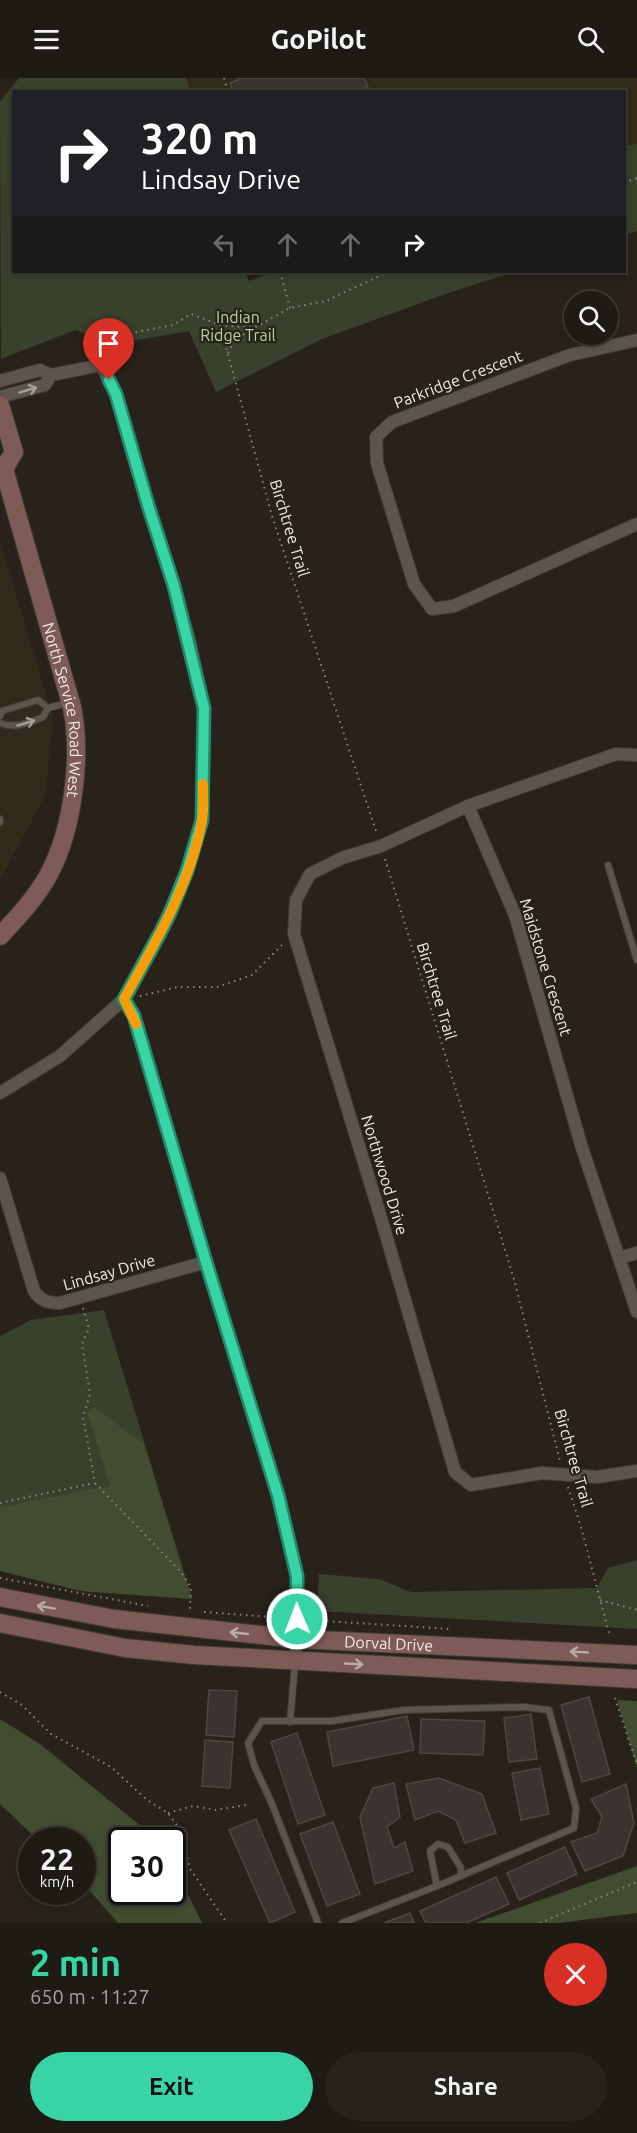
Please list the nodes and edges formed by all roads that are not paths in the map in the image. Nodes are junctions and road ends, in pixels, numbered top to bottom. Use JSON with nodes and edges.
{"nodes":[{"id":1,"x":637,"y":340,"type":"edge"},
{"id":2,"x":51,"y":375,"type":"junction"},
{"id":3,"x":0,"y":381,"type":"edge"},
{"id":4,"x":0,"y":398,"type":"edge"},
{"id":5,"x":0,"y":405,"type":"edge"},
{"id":6,"x":2,"y":467,"type":"edge"},
{"id":7,"x":637,"y":524,"type":"edge"},
{"id":8,"x":71,"y":702,"type":"junction"},
{"id":9,"x":48,"y":708,"type":"junction"},
{"id":10,"x":0,"y":716,"type":"edge"},
{"id":11,"x":0,"y":723,"type":"edge"},
{"id":12,"x":637,"y":756,"type":"edge"},
{"id":13,"x":468,"y":806,"type":"junction"},
{"id":14,"x":608,"y":865,"type":"dead end"},
{"id":15,"x":0,"y":936,"type":"edge"},
{"id":16,"x":637,"y":960,"type":"edge"},
{"id":17,"x":124,"y":999,"type":"junction"},
{"id":18,"x":0,"y":1094,"type":"edge"},
{"id":19,"x":0,"y":1178,"type":"edge"},
{"id":20,"x":637,"y":1253,"type":"edge"},
{"id":21,"x":619,"y":1258,"type":"junction"},
{"id":22,"x":206,"y":1262,"type":"junction"},
{"id":23,"x":637,"y":1312,"type":"edge"},
{"id":24,"x":637,"y":1471,"type":"edge"},
{"id":25,"x":0,"y":1597,"type":"edge"},
{"id":26,"x":0,"y":1623,"type":"edge"},
{"id":27,"x":297,"y":1639,"type":"junction"},
{"id":28,"x":637,"y":1655,"type":"edge"},
{"id":29,"x":296,"y":1660,"type":"junction"},
{"id":30,"x":637,"y":1679,"type":"edge"},
{"id":31,"x":291,"y":1722,"type":"junction"},
{"id":32,"x":461,"y":1874,"type":"junction"},
{"id":33,"x":437,"y":1886,"type":"junction"},
{"id":34,"x":318,"y":1923,"type":"edge"},
{"id":35,"x":342,"y":1923,"type":"edge"}],
"edges":[{"from":1,"to":7,"type":"street","name":"Parkridge Crescent"},
{"from":2,"to":3,"type":"street"},
{"from":4,"to":2,"type":"street","one_way":true},
{"from":2,"to":17,"type":"street"},
{"from":5,"to":6,"type":"main road","name":"North Service Road West"},
{"from":6,"to":8,"type":"main road","name":"North Service Road West"},
{"from":8,"to":9,"type":"lane"},
{"from":8,"to":15,"type":"main road","name":"North Service Road West"},
{"from":9,"to":10,"type":"lane"},
{"from":11,"to":9,"type":"lane","one_way":true},
{"from":12,"to":13,"type":"street"},
{"from":13,"to":21,"type":"street","name":"Maidstone Crescent"},
{"from":13,"to":24,"type":"street","name":"Northwood Drive"},
{"from":14,"to":16,"type":"lane"},
{"from":17,"to":18,"type":"street"},
{"from":17,"to":22,"type":"street"},
{"from":19,"to":22,"type":"street","name":"Lindsay Drive"},
{"from":20,"to":21,"type":"street"},
{"from":21,"to":23,"type":"street","name":"Maidstone Crescent"},
{"from":22,"to":27,"type":"street"},
{"from":27,"to":25,"type":"main road","name":"Dorval Drive","one_way":true},
{"from":26,"to":29,"type":"main road","name":"Dorval Drive"},
{"from":28,"to":27,"type":"main road","name":"Dorval Drive","one_way":true},
{"from":27,"to":29,"type":"street"},
{"from":29,"to":30,"type":"main road","name":"Dorval Drive","one_way":true},
{"from":29,"to":31,"type":"lane"},
{"from":31,"to":32,"type":"lane"},
{"from":31,"to":34,"type":"lane"},
{"from":32,"to":33,"type":"lane"},
{"from":32,"to":33,"type":"lane"},
{"from":33,"to":35,"type":"lane"}]}
